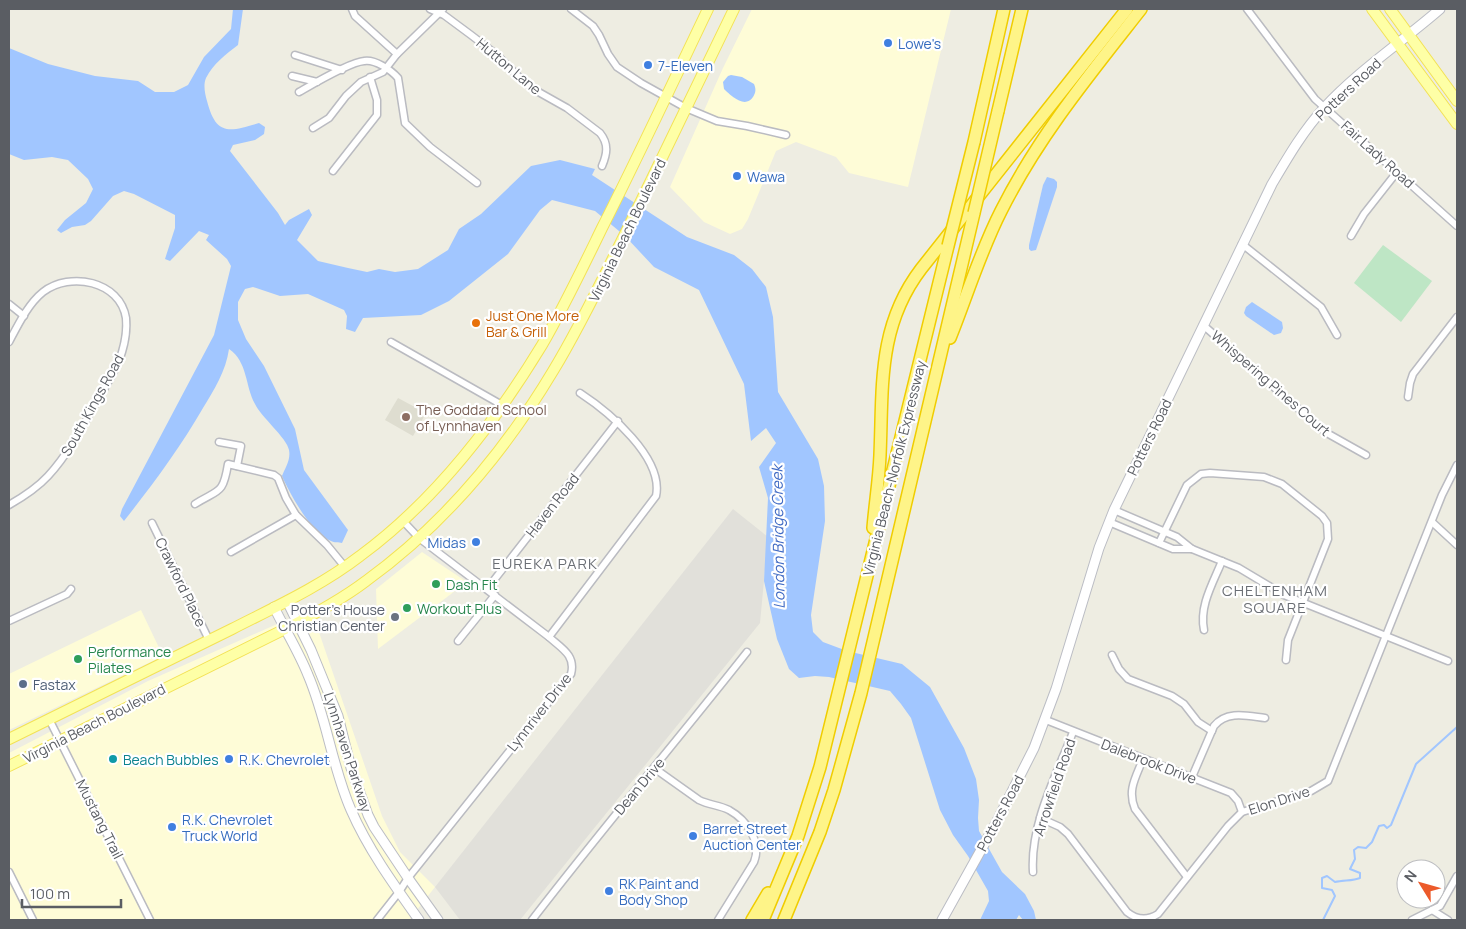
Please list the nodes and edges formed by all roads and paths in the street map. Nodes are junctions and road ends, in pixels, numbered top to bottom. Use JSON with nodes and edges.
{"nodes":[{"id":1,"x":352,"y":9,"type":"edge"},
{"id":2,"x":430,"y":9,"type":"edge"},
{"id":3,"x":571,"y":9,"type":"edge"},
{"id":4,"x":708,"y":9,"type":"edge"},
{"id":5,"x":734,"y":9,"type":"edge"},
{"id":6,"x":1004,"y":9,"type":"edge"},
{"id":7,"x":1022,"y":9,"type":"edge"},
{"id":8,"x":1127,"y":9,"type":"edge"},
{"id":9,"x":1142,"y":9,"type":"edge"},
{"id":10,"x":1247,"y":9,"type":"edge"},
{"id":11,"x":1372,"y":9,"type":"edge"},
{"id":12,"x":1390,"y":9,"type":"edge"},
{"id":13,"x":1440,"y":9,"type":"edge"},
{"id":14,"x":440,"y":11,"type":"edge"},
{"id":15,"x":1410,"y":36,"type":"junction"},
{"id":16,"x":1399,"y":44,"type":"junction"},
{"id":17,"x":397,"y":54,"type":"junction"},
{"id":18,"x":295,"y":56,"type":"dead end"},
{"id":19,"x":386,"y":68,"type":"junction"},
{"id":20,"x":342,"y":70,"type":"junction"},
{"id":21,"x":292,"y":76,"type":"dead end"},
{"id":22,"x":370,"y":77,"type":"junction"},
{"id":23,"x":317,"y":82,"type":"junction"},
{"id":24,"x":299,"y":92,"type":"dead end"},
{"id":25,"x":666,"y":97,"type":"junction"},
{"id":26,"x":1457,"y":100,"type":"edge"},
{"id":27,"x":686,"y":108,"type":"junction"},
{"id":28,"x":1324,"y":108,"type":"junction"},
{"id":29,"x":1457,"y":124,"type":"edge"},
{"id":30,"x":313,"y":128,"type":"dead end"},
{"id":31,"x":786,"y":135,"type":"dead end"},
{"id":32,"x":602,"y":166,"type":"dead end"},
{"id":33,"x":333,"y":171,"type":"dead end"},
{"id":34,"x":1397,"y":172,"type":"junction"},
{"id":35,"x":477,"y":183,"type":"dead end"},
{"id":36,"x":1457,"y":226,"type":"edge"},
{"id":37,"x":1351,"y":236,"type":"dead end"},
{"id":38,"x":1242,"y":244,"type":"junction"},
{"id":39,"x":9,"y":304,"type":"edge"},
{"id":40,"x":24,"y":316,"type":"junction"},
{"id":41,"x":1457,"y":317,"type":"edge"},
{"id":42,"x":1203,"y":324,"type":"junction"},
{"id":43,"x":1337,"y":335,"type":"dead end"},
{"id":44,"x":9,"y":342,"type":"edge"},
{"id":45,"x":392,"y":342,"type":"dead end"},
{"id":46,"x":937,"y":372,"type":"junction"},
{"id":47,"x":580,"y":393,"type":"dead end"},
{"id":48,"x":1408,"y":398,"type":"dead end"},
{"id":49,"x":502,"y":405,"type":"junction"},
{"id":50,"x":618,"y":421,"type":"junction"},
{"id":51,"x":220,"y":442,"type":"dead end"},
{"id":52,"x":1366,"y":455,"type":"dead end"},
{"id":53,"x":1457,"y":465,"type":"edge"},
{"id":54,"x":237,"y":466,"type":"junction"},
{"id":55,"x":195,"y":504,"type":"dead end"},
{"id":56,"x":9,"y":505,"type":"edge"},
{"id":57,"x":1114,"y":510,"type":"junction"},
{"id":58,"x":296,"y":515,"type":"junction"},
{"id":59,"x":403,"y":521,"type":"junction"},
{"id":60,"x":1109,"y":522,"type":"junction"},
{"id":61,"x":1432,"y":522,"type":"junction"},
{"id":62,"x":152,"y":523,"type":"dead end"},
{"id":63,"x":1164,"y":532,"type":"junction"},
{"id":64,"x":419,"y":538,"type":"junction"},
{"id":65,"x":1159,"y":543,"type":"junction"},
{"id":66,"x":1457,"y":545,"type":"edge"},
{"id":67,"x":1192,"y":549,"type":"junction"},
{"id":68,"x":231,"y":552,"type":"dead end"},
{"id":69,"x":1222,"y":561,"type":"junction"},
{"id":70,"x":345,"y":567,"type":"junction"},
{"id":71,"x":867,"y":576,"type":"junction"},
{"id":72,"x":71,"y":589,"type":"dead end"},
{"id":73,"x":487,"y":589,"type":"junction"},
{"id":74,"x":495,"y":595,"type":"junction"},
{"id":75,"x":287,"y":601,"type":"junction"},
{"id":76,"x":1303,"y":603,"type":"junction"},
{"id":77,"x":274,"y":607,"type":"junction"},
{"id":78,"x":9,"y":621,"type":"edge"},
{"id":79,"x":298,"y":622,"type":"junction"},
{"id":80,"x":285,"y":629,"type":"junction"},
{"id":81,"x":1204,"y":630,"type":"dead end"},
{"id":82,"x":1386,"y":636,"type":"junction"},
{"id":83,"x":549,"y":637,"type":"junction"},
{"id":84,"x":209,"y":640,"type":"junction"},
{"id":85,"x":458,"y":641,"type":"dead end"},
{"id":86,"x":747,"y":652,"type":"dead end"},
{"id":87,"x":1112,"y":655,"type":"dead end"},
{"id":88,"x":1286,"y":660,"type":"dead end"},
{"id":89,"x":1448,"y":661,"type":"dead end"},
{"id":90,"x":1266,"y":718,"type":"dead end"},
{"id":91,"x":49,"y":719,"type":"junction"},
{"id":92,"x":1046,"y":720,"type":"junction"},
{"id":93,"x":1212,"y":731,"type":"junction"},
{"id":94,"x":1073,"y":732,"type":"junction"},
{"id":95,"x":9,"y":739,"type":"edge"},
{"id":96,"x":60,"y":740,"type":"junction"},
{"id":97,"x":1143,"y":759,"type":"junction"},
{"id":98,"x":9,"y":766,"type":"edge"},
{"id":99,"x":654,"y":768,"type":"junction"},
{"id":100,"x":1192,"y":777,"type":"junction"},
{"id":101,"x":1242,"y":812,"type":"junction"},
{"id":102,"x":1040,"y":818,"type":"junction"},
{"id":103,"x":790,"y":858,"type":"junction"},
{"id":104,"x":9,"y":872,"type":"edge"},
{"id":105,"x":1033,"y":872,"type":"dead end"},
{"id":106,"x":1457,"y":876,"type":"edge"},
{"id":107,"x":1187,"y":877,"type":"junction"},
{"id":108,"x":408,"y":878,"type":"junction"},
{"id":109,"x":399,"y":892,"type":"junction"},
{"id":110,"x":1432,"y":910,"type":"junction"},
{"id":111,"x":33,"y":920,"type":"edge"},
{"id":112,"x":150,"y":920,"type":"edge"},
{"id":113,"x":377,"y":920,"type":"edge"},
{"id":114,"x":419,"y":920,"type":"edge"},
{"id":115,"x":438,"y":920,"type":"edge"},
{"id":116,"x":532,"y":920,"type":"edge"},
{"id":117,"x":718,"y":920,"type":"edge"},
{"id":118,"x":752,"y":920,"type":"edge"},
{"id":119,"x":763,"y":920,"type":"edge"},
{"id":120,"x":784,"y":920,"type":"edge"},
{"id":121,"x":942,"y":920,"type":"edge"},
{"id":122,"x":1412,"y":920,"type":"edge"},
{"id":123,"x":1448,"y":920,"type":"edge"}],
"edges":[{"from":1,"to":17,"type":"street"},
{"from":2,"to":14,"type":"street","name":"Hutton Lane"},
{"from":3,"to":25,"type":"street"},
{"from":4,"to":25,"type":"main road","name":"Virginia Beach Boulevard"},
{"from":5,"to":27,"type":"main road","name":"Virginia Beach Boulevard"},
{"from":6,"to":71,"type":"highway","name":"Virginia Beach-Norfolk Expressway","bridge":true},
{"from":7,"to":46,"type":"highway","name":"Virginia Beach-Norfolk Expressway","bridge":true},
{"from":8,"to":71,"type":"highway"},
{"from":9,"to":46,"type":"highway"},
{"from":10,"to":28,"type":"street","name":"Fair Lady Road"},
{"from":11,"to":16,"type":"main road"},
{"from":12,"to":15,"type":"main road"},
{"from":13,"to":15,"type":"street","name":"Potters Road"},
{"from":14,"to":17,"type":"street"},
{"from":14,"to":32,"type":"street","name":"Hutton Lane"},
{"from":15,"to":16,"type":"street","name":"Potters Road"},
{"from":15,"to":26,"type":"main road"},
{"from":16,"to":28,"type":"street","name":"Potters Road"},
{"from":16,"to":29,"type":"main road"},
{"from":17,"to":19,"type":"street"},
{"from":18,"to":20,"type":"street"},
{"from":19,"to":20,"type":"street"},
{"from":19,"to":22,"type":"street"},
{"from":19,"to":35,"type":"street"},
{"from":20,"to":23,"type":"street"},
{"from":21,"to":23,"type":"street"},
{"from":22,"to":30,"type":"street"},
{"from":22,"to":33,"type":"street"},
{"from":23,"to":24,"type":"street"},
{"from":25,"to":27,"type":"street"},
{"from":25,"to":49,"type":"main road","name":"Virginia Beach Boulevard"},
{"from":27,"to":31,"type":"street"},
{"from":27,"to":64,"type":"main road","name":"Virginia Beach Boulevard"},
{"from":28,"to":34,"type":"street","name":"Fair Lady Road"},
{"from":28,"to":38,"type":"street","name":"Potters Road"},
{"from":34,"to":36,"type":"street","name":"Fair Lady Road"},
{"from":34,"to":37,"type":"street"},
{"from":38,"to":42,"type":"street","name":"Potters Road"},
{"from":38,"to":43,"type":"street"},
{"from":39,"to":40,"type":"street"},
{"from":40,"to":44,"type":"street","name":"South Kings Road"},
{"from":40,"to":56,"type":"street","name":"South Kings Road"},
{"from":41,"to":48,"type":"street"},
{"from":42,"to":52,"type":"street","name":"Whispering Pines Court"},
{"from":42,"to":57,"type":"street","name":"Potters Road"},
{"from":45,"to":49,"type":"street"},
{"from":46,"to":120,"type":"highway","name":"Virginia Beach-Norfolk Expressway"},
{"from":47,"to":50,"type":"street"},
{"from":49,"to":59,"type":"main road","name":"Virginia Beach Boulevard"},
{"from":50,"to":73,"type":"street","name":"Haven Road"},
{"from":50,"to":83,"type":"street"},
{"from":51,"to":54,"type":"street"},
{"from":53,"to":61,"type":"street","name":"Elon Drive"},
{"from":54,"to":55,"type":"street"},
{"from":54,"to":58,"type":"street"},
{"from":57,"to":60,"type":"street","name":"Potters Road"},
{"from":57,"to":63,"type":"street"},
{"from":58,"to":68,"type":"street"},
{"from":58,"to":70,"type":"street"},
{"from":59,"to":64,"type":"street","name":"Lynnriver Drive"},
{"from":59,"to":70,"type":"main road","name":"Virginia Beach Boulevard"},
{"from":60,"to":65,"type":"street"},
{"from":60,"to":92,"type":"street","name":"Potters Road"},
{"from":61,"to":66,"type":"street"},
{"from":61,"to":82,"type":"street","name":"Elon Drive"},
{"from":62,"to":84,"type":"street","name":"Crawford Place"},
{"from":63,"to":65,"type":"street"},
{"from":63,"to":67,"type":"street"},
{"from":63,"to":76,"type":"street"},
{"from":64,"to":73,"type":"street","name":"Lynnriver Drive"},
{"from":64,"to":79,"type":"main road","name":"Virginia Beach Boulevard"},
{"from":65,"to":67,"type":"street"},
{"from":67,"to":69,"type":"street"},
{"from":69,"to":76,"type":"street"},
{"from":69,"to":81,"type":"street"},
{"from":70,"to":75,"type":"main road","name":"Virginia Beach Boulevard"},
{"from":71,"to":103,"type":"highway","name":"Virginia Beach-Norfolk Expressway"},
{"from":72,"to":78,"type":"street"},
{"from":73,"to":74,"type":"street","name":"Lynnriver Drive"},
{"from":74,"to":83,"type":"street","name":"Lynnriver Drive"},
{"from":74,"to":85,"type":"street"},
{"from":75,"to":77,"type":"main road","name":"Virginia Beach Boulevard"},
{"from":75,"to":79,"type":"street","name":"Lynnhaven Parkway"},
{"from":76,"to":82,"type":"street"},
{"from":76,"to":88,"type":"street"},
{"from":77,"to":80,"type":"street","name":"Lynnhaven Parkway"},
{"from":77,"to":84,"type":"main road","name":"Virginia Beach Boulevard"},
{"from":79,"to":80,"type":"main road","name":"Virginia Beach Boulevard"},
{"from":79,"to":108,"type":"street","name":"Lynnhaven Parkway"},
{"from":80,"to":96,"type":"main road","name":"Virginia Beach Boulevard"},
{"from":80,"to":109,"type":"street","name":"Lynnhaven Parkway"},
{"from":82,"to":89,"type":"street"},
{"from":82,"to":101,"type":"street","name":"Elon Drive"},
{"from":83,"to":108,"type":"street","name":"Lynnriver Drive"},
{"from":84,"to":91,"type":"main road","name":"Virginia Beach Boulevard"},
{"from":86,"to":99,"type":"street","name":"Dean Drive"},
{"from":87,"to":93,"type":"street"},
{"from":90,"to":93,"type":"street"},
{"from":91,"to":95,"type":"main road","name":"Virginia Beach Boulevard"},
{"from":91,"to":96,"type":"street","name":"Mustang Trail"},
{"from":92,"to":94,"type":"street","name":"Dalebrook Drive"},
{"from":92,"to":121,"type":"street","name":"Potters Road"},
{"from":93,"to":100,"type":"street"},
{"from":94,"to":97,"type":"street","name":"Dalebrook Drive"},
{"from":94,"to":102,"type":"street","name":"Arrowfield Road"},
{"from":96,"to":98,"type":"main road","name":"Virginia Beach Boulevard"},
{"from":96,"to":112,"type":"street","name":"Mustang Trail"},
{"from":97,"to":100,"type":"street","name":"Dalebrook Drive"},
{"from":97,"to":107,"type":"street"},
{"from":99,"to":116,"type":"street","name":"Dean Drive"},
{"from":99,"to":117,"type":"street"},
{"from":100,"to":101,"type":"street","name":"Dalebrook Drive"},
{"from":101,"to":107,"type":"street","name":"Elon Drive"},
{"from":102,"to":105,"type":"street","name":"Arrowfield Road"},
{"from":102,"to":107,"type":"street","name":"Elon Drive"},
{"from":103,"to":118,"type":"highway"},
{"from":103,"to":119,"type":"highway","name":"Virginia Beach-Norfolk Expressway"},
{"from":104,"to":111,"type":"street"},
{"from":106,"to":110,"type":"street"},
{"from":108,"to":109,"type":"street","name":"Lynnriver Drive"},
{"from":108,"to":115,"type":"street","name":"Lynnhaven Parkway"},
{"from":109,"to":113,"type":"street","name":"Lynnriver Drive"},
{"from":109,"to":114,"type":"street","name":"Lynnhaven Parkway"},
{"from":110,"to":122,"type":"street"},
{"from":110,"to":123,"type":"street"}]}
